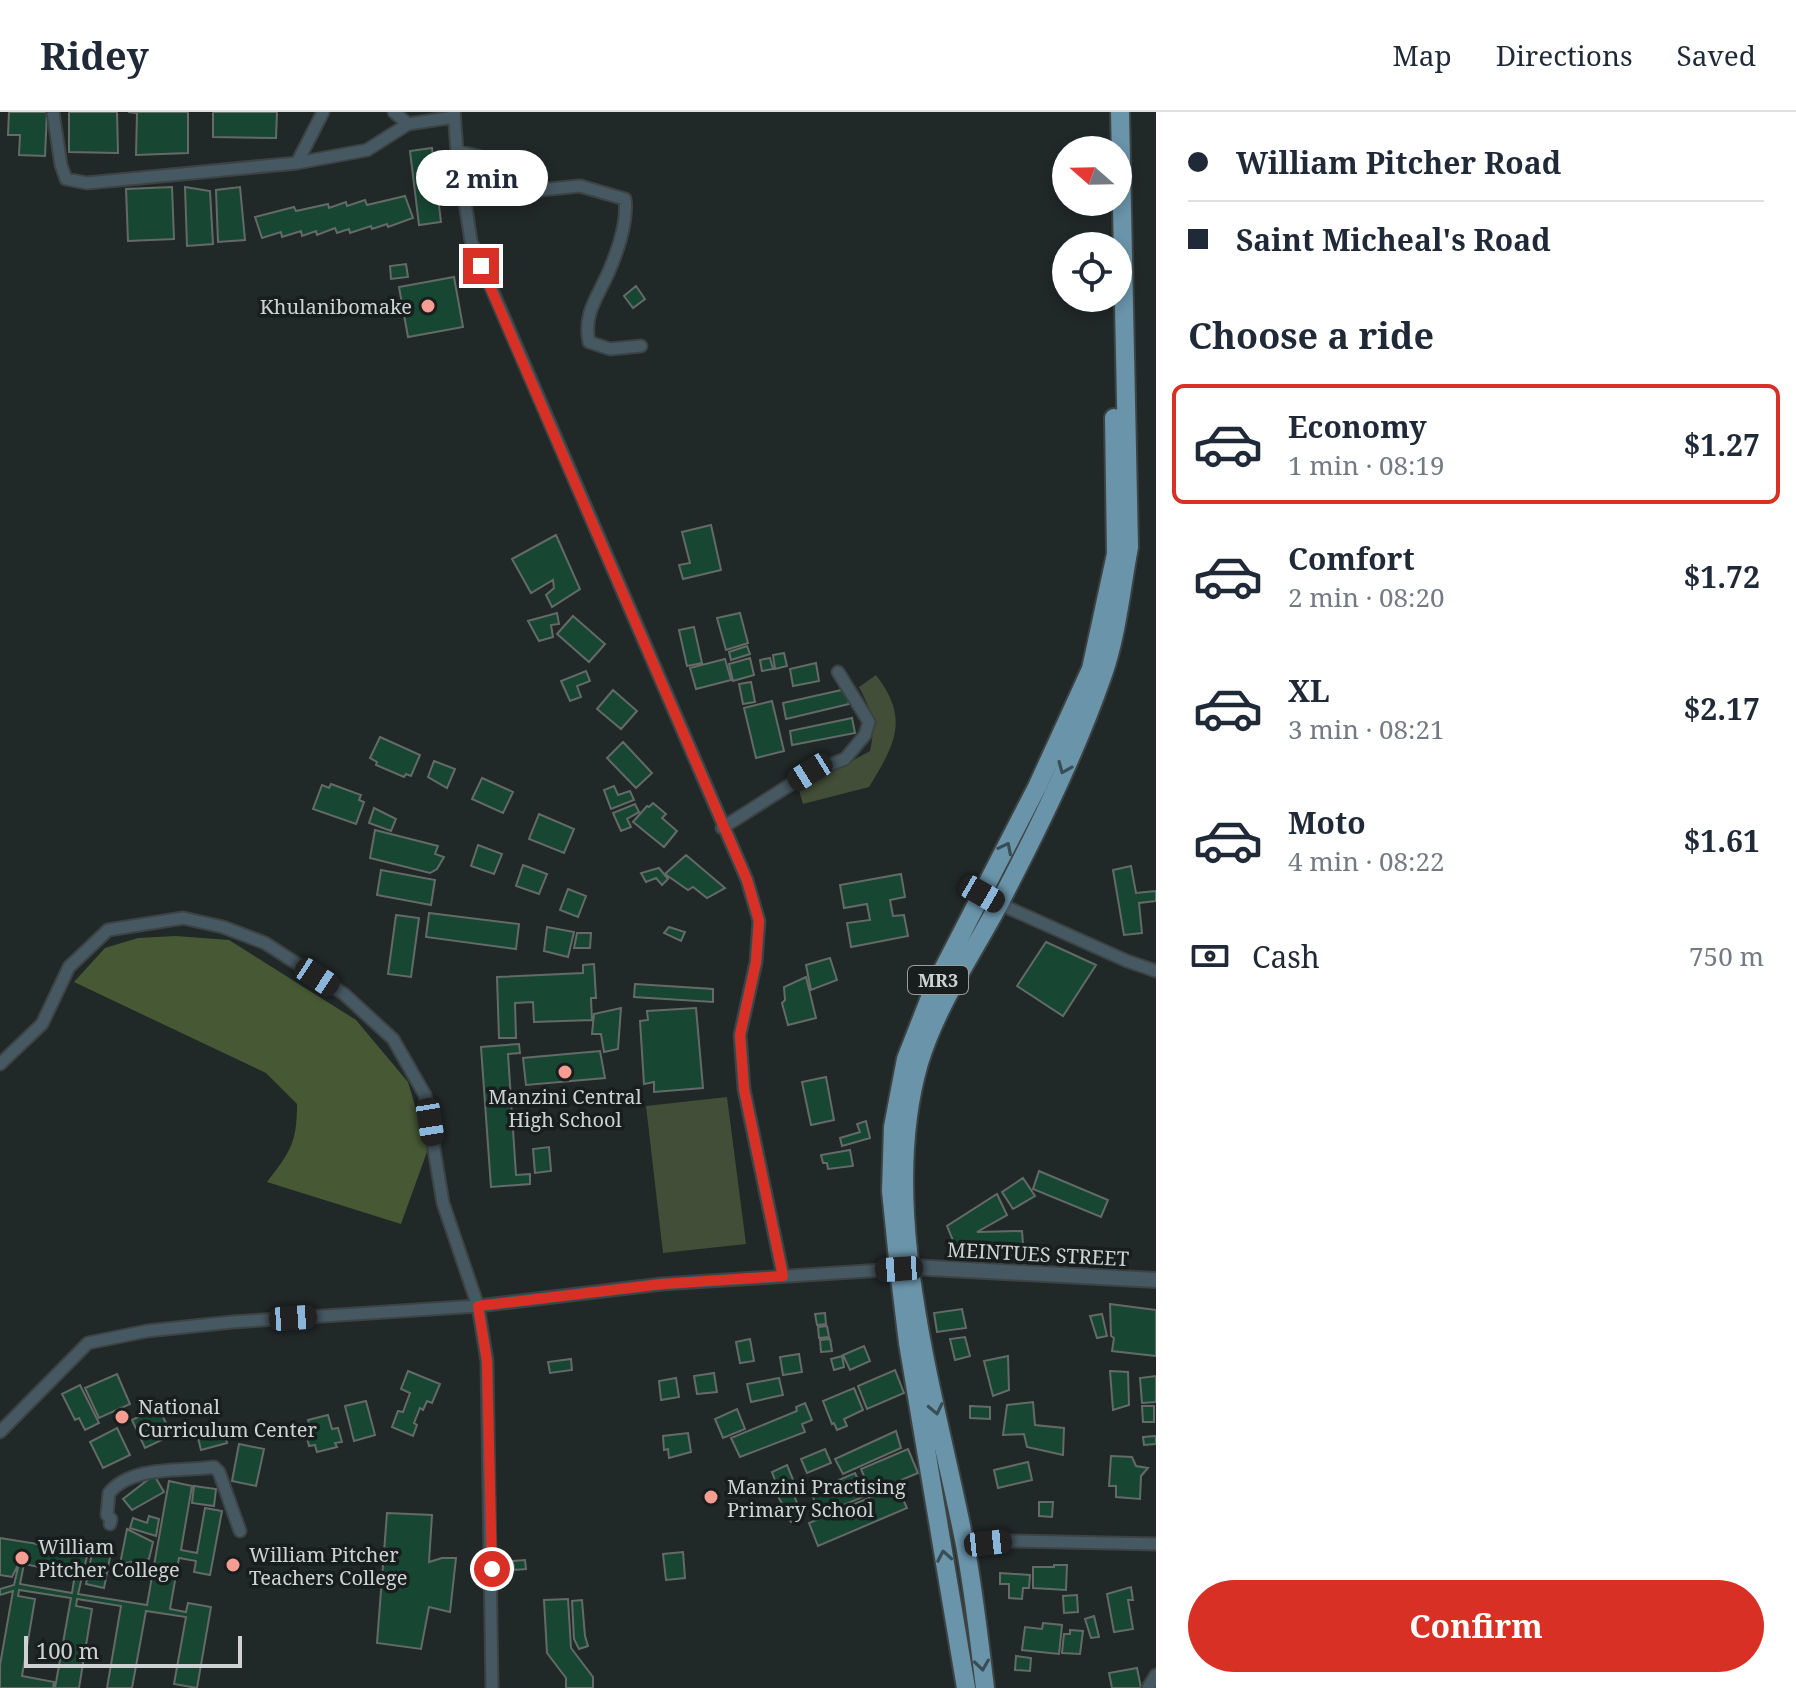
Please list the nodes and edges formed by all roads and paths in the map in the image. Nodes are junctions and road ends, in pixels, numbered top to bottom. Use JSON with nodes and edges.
{"nodes":[{"id":1,"x":53,"y":112,"type":"edge"},
{"id":2,"x":323,"y":112,"type":"edge"},
{"id":3,"x":394,"y":112,"type":"edge"},
{"id":4,"x":1109,"y":112,"type":"edge"},
{"id":5,"x":1120,"y":112,"type":"edge"},
{"id":6,"x":454,"y":115,"type":"edge"},
{"id":7,"x":408,"y":124,"type":"junction"},
{"id":8,"x":1110,"y":136,"type":"edge"},
{"id":9,"x":457,"y":151,"type":"junction"},
{"id":10,"x":297,"y":163,"type":"junction"},
{"id":11,"x":1112,"y":312,"type":"edge"},
{"id":12,"x":641,"y":346,"type":"dead end"},
{"id":13,"x":838,"y":672,"type":"dead end"},
{"id":14,"x":722,"y":828,"type":"junction"},
{"id":15,"x":982,"y":894,"type":"junction"},
{"id":16,"x":999,"y":904,"type":"junction"},
{"id":17,"x":1156,"y":971,"type":"edge"},
{"id":18,"x":0,"y":1064,"type":"edge"},
{"id":19,"x":905,"y":1268,"type":"junction"},
{"id":20,"x":783,"y":1276,"type":"junction"},
{"id":21,"x":1156,"y":1280,"type":"edge"},
{"id":22,"x":478,"y":1306,"type":"junction"},
{"id":23,"x":0,"y":1432,"type":"edge"},
{"id":24,"x":110,"y":1524,"type":"dead end"},
{"id":25,"x":240,"y":1531,"type":"dead end"},
{"id":26,"x":1156,"y":1544,"type":"edge"},
{"id":27,"x":965,"y":1546,"type":"junction"},
{"id":28,"x":1156,"y":1675,"type":"edge"},
{"id":29,"x":492,"y":1688,"type":"edge"},
{"id":30,"x":966,"y":1688,"type":"edge"},
{"id":31,"x":985,"y":1688,"type":"edge"},
{"id":32,"x":1148,"y":1688,"type":"edge"}],
"edges":[{"from":1,"to":10,"type":"street"},
{"from":2,"to":10,"type":"street"},
{"from":3,"to":7,"type":"street"},
{"from":4,"to":8,"type":"highway"},
{"from":5,"to":16,"type":"highway","number":"MR3","one_way":true},
{"from":6,"to":7,"type":"street"},
{"from":6,"to":9,"type":"street"},
{"from":7,"to":10,"type":"street"},
{"from":9,"to":12,"type":"street"},
{"from":9,"to":14,"type":"street"},
{"from":15,"to":11,"type":"highway","number":"MR3","one_way":true},
{"from":13,"to":14,"type":"street"},
{"from":14,"to":20,"type":"street"},
{"from":15,"to":16,"type":"street"},
{"from":15,"to":19,"type":"highway","number":"MR3"},
{"from":16,"to":17,"type":"street"},
{"from":16,"to":19,"type":"highway","number":"MR3"},
{"from":18,"to":22,"type":"street"},
{"from":19,"to":20,"type":"street","name":"MEINTUES STREET"},
{"from":19,"to":21,"type":"street","name":"MEINTUES STREET"},
{"from":19,"to":27,"type":"highway","number":"MR3","one_way":true},
{"from":30,"to":19,"type":"highway","number":"MR3","one_way":true},
{"from":20,"to":22,"type":"street","name":"MEINTUES STREET"},
{"from":22,"to":23,"type":"street","name":"MEINTUES STREET"},
{"from":22,"to":29,"type":"street"},
{"from":24,"to":25,"type":"street"},
{"from":26,"to":27,"type":"street"},
{"from":27,"to":31,"type":"highway","number":"MR3","one_way":true},
{"from":28,"to":32,"type":"street"}]}
